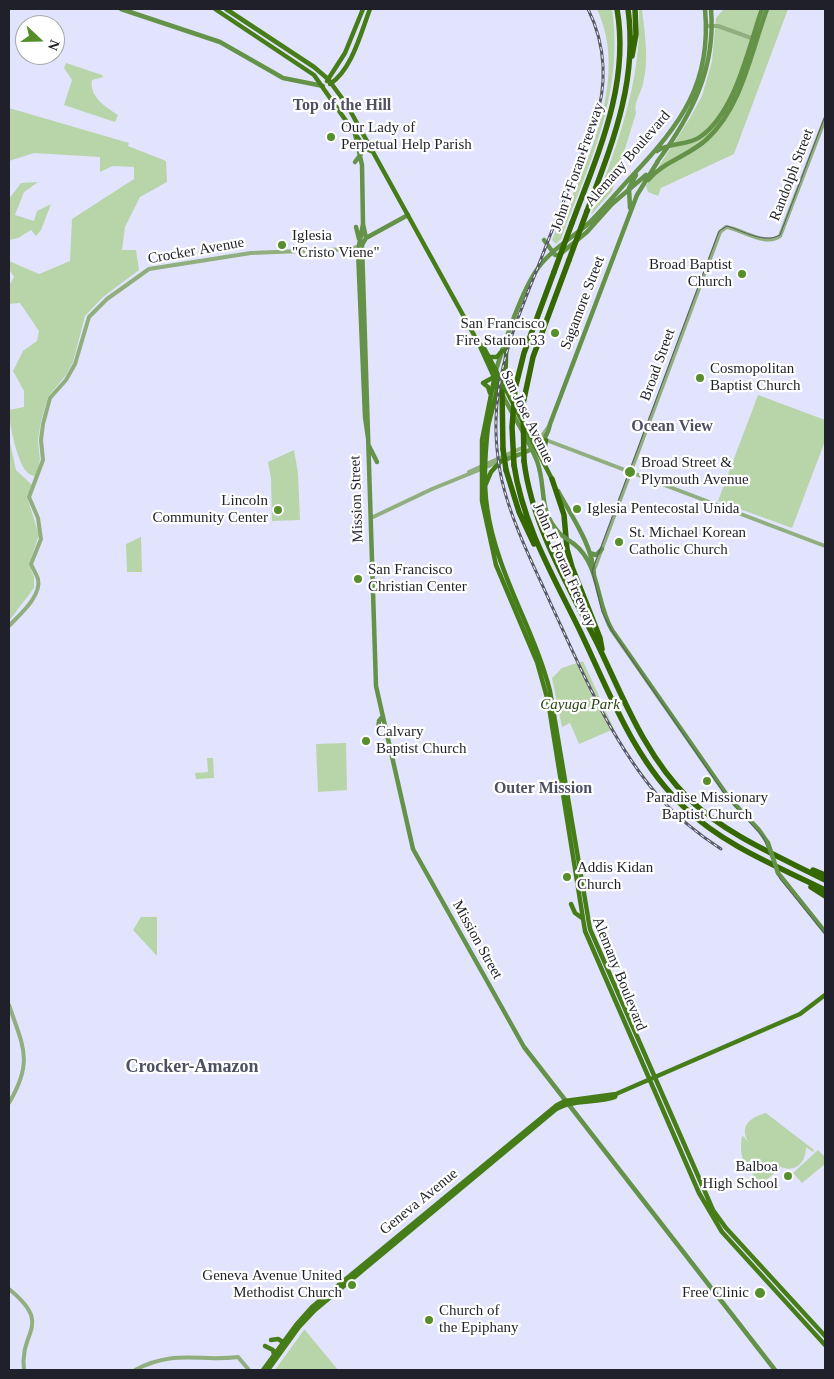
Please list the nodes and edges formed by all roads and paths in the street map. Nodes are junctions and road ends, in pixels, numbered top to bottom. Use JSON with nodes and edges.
{"nodes":[{"id":1,"x":121,"y":9,"type":"edge"},
{"id":2,"x":215,"y":9,"type":"edge"},
{"id":3,"x":226,"y":9,"type":"edge"},
{"id":4,"x":363,"y":9,"type":"edge"},
{"id":5,"x":370,"y":9,"type":"edge"},
{"id":6,"x":618,"y":9,"type":"edge"},
{"id":7,"x":628,"y":9,"type":"edge"},
{"id":8,"x":635,"y":9,"type":"edge"},
{"id":9,"x":705,"y":9,"type":"edge"},
{"id":10,"x":710,"y":9,"type":"edge"},
{"id":11,"x":762,"y":9,"type":"edge"},
{"id":12,"x":767,"y":9,"type":"edge"},
{"id":13,"x":709,"y":25,"type":"junction"},
{"id":14,"x":754,"y":39,"type":"junction"},
{"id":15,"x":630,"y":60,"type":"junction"},
{"id":16,"x":330,"y":82,"type":"junction"},
{"id":17,"x":324,"y":86,"type":"junction"},
{"id":18,"x":354,"y":117,"type":"junction"},
{"id":19,"x":825,"y":119,"type":"edge"},
{"id":20,"x":348,"y":121,"type":"junction"},
{"id":21,"x":354,"y":131,"type":"junction"},
{"id":22,"x":677,"y":132,"type":"junction"},
{"id":23,"x":684,"y":144,"type":"junction"},
{"id":24,"x":668,"y":146,"type":"junction"},
{"id":25,"x":371,"y":151,"type":"junction"},
{"id":26,"x":361,"y":154,"type":"junction"},
{"id":27,"x":650,"y":157,"type":"junction"},
{"id":28,"x":658,"y":161,"type":"junction"},
{"id":29,"x":354,"y":162,"type":"dead end"},
{"id":30,"x":639,"y":169,"type":"junction"},
{"id":31,"x":629,"y":190,"type":"junction"},
{"id":32,"x":639,"y":191,"type":"junction"},
{"id":33,"x":630,"y":214,"type":"junction"},
{"id":34,"x":408,"y":215,"type":"junction"},
{"id":35,"x":363,"y":224,"type":"junction"},
{"id":36,"x":356,"y":227,"type":"dead end"},
{"id":37,"x":723,"y":228,"type":"joint"},
{"id":38,"x":366,"y":238,"type":"junction"},
{"id":39,"x":359,"y":239,"type":"junction"},
{"id":40,"x":360,"y":246,"type":"junction"},
{"id":41,"x":555,"y":250,"type":"junction"},
{"id":42,"x":506,"y":339,"type":"junction"},
{"id":43,"x":479,"y":344,"type":"junction"},
{"id":44,"x":502,"y":351,"type":"junction"},
{"id":45,"x":489,"y":357,"type":"junction"},
{"id":46,"x":496,"y":370,"type":"junction"},
{"id":47,"x":494,"y":377,"type":"junction"},
{"id":48,"x":500,"y":384,"type":"junction"},
{"id":49,"x":502,"y":392,"type":"junction"},
{"id":50,"x":490,"y":393,"type":"junction"},
{"id":51,"x":493,"y":403,"type":"junction"},
{"id":52,"x":550,"y":424,"type":"junction"},
{"id":53,"x":546,"y":440,"type":"junction"},
{"id":54,"x":368,"y":441,"type":"junction"},
{"id":55,"x":535,"y":444,"type":"junction"},
{"id":56,"x":530,"y":447,"type":"junction"},
{"id":57,"x":368,"y":459,"type":"junction"},
{"id":58,"x":543,"y":460,"type":"junction"},
{"id":59,"x":501,"y":461,"type":"junction"},
{"id":60,"x":483,"y":466,"type":"junction"},
{"id":61,"x":630,"y":472,"type":"junction"},
{"id":62,"x":552,"y":479,"type":"junction"},
{"id":63,"x":484,"y":487,"type":"junction"},
{"id":64,"x":478,"y":508,"type":"dead end"},
{"id":65,"x":484,"y":515,"type":"junction"},
{"id":66,"x":370,"y":518,"type":"junction"},
{"id":67,"x":825,"y":546,"type":"edge"},
{"id":68,"x":602,"y":548,"type":"junction"},
{"id":69,"x":589,"y":551,"type":"junction"},
{"id":70,"x":586,"y":557,"type":"junction"},
{"id":71,"x":595,"y":567,"type":"junction"},
{"id":72,"x":553,"y":575,"type":"junction"},
{"id":73,"x":594,"y":575,"type":"junction"},
{"id":74,"x":9,"y":626,"type":"edge"},
{"id":75,"x":603,"y":656,"type":"junction"},
{"id":76,"x":383,"y":716,"type":"junction"},
{"id":77,"x":378,"y":729,"type":"dead end"},
{"id":78,"x":790,"y":862,"type":"junction"},
{"id":79,"x":786,"y":871,"type":"junction"},
{"id":80,"x":825,"y":875,"type":"edge"},
{"id":81,"x":825,"y":880,"type":"edge"},
{"id":82,"x":825,"y":890,"type":"edge"},
{"id":83,"x":825,"y":896,"type":"edge"},
{"id":84,"x":571,"y":904,"type":"dead end"},
{"id":85,"x":582,"y":919,"type":"junction"},
{"id":86,"x":825,"y":932,"type":"edge"},
{"id":87,"x":825,"y":994,"type":"edge"},
{"id":88,"x":9,"y":1005,"type":"edge"},
{"id":89,"x":651,"y":1079,"type":"junction"},
{"id":90,"x":9,"y":1103,"type":"edge"},
{"id":91,"x":567,"y":1103,"type":"junction"},
{"id":92,"x":9,"y":1289,"type":"edge"},
{"id":93,"x":825,"y":1336,"type":"edge"},
{"id":94,"x":271,"y":1340,"type":"dead end"},
{"id":95,"x":283,"y":1342,"type":"junction"},
{"id":96,"x":825,"y":1345,"type":"edge"},
{"id":97,"x":265,"y":1346,"type":"dead end"},
{"id":98,"x":274,"y":1356,"type":"junction"},
{"id":99,"x":24,"y":1370,"type":"edge"},
{"id":100,"x":135,"y":1370,"type":"edge"},
{"id":101,"x":249,"y":1370,"type":"edge"},
{"id":102,"x":263,"y":1370,"type":"edge"},
{"id":103,"x":268,"y":1370,"type":"edge"},
{"id":104,"x":775,"y":1370,"type":"edge"}],
"edges":[{"from":1,"to":17,"type":"main road"},
{"from":2,"to":17,"type":"main road"},
{"from":3,"to":16,"type":"main road"},
{"from":4,"to":16,"type":"main road"},
{"from":5,"to":16,"type":"main road"},
{"from":6,"to":72,"type":"highway","name":"John F Foran Freeway","bridge":true},
{"from":7,"to":15,"type":"highway","name":"John F Foran Freeway"},
{"from":8,"to":15,"type":"highway"},
{"from":9,"to":13,"type":"main road","name":"Alemany Boulevard"},
{"from":10,"to":13,"type":"main road","name":"Alemany Boulevard"},
{"from":11,"to":14,"type":"main road"},
{"from":12,"to":14,"type":"main road"},
{"from":13,"to":14,"type":"street"},
{"from":13,"to":22,"type":"main road","name":"Alemany Boulevard"},
{"from":13,"to":27,"type":"main road","name":"Alemany Boulevard"},
{"from":14,"to":23,"type":"main road"},
{"from":14,"to":32,"type":"main road"},
{"from":15,"to":75,"type":"highway","name":"John F Foran Freeway","bridge":true},
{"from":16,"to":17,"type":"main road"},
{"from":16,"to":18,"type":"main road"},
{"from":17,"to":20,"type":"main road"},
{"from":18,"to":20,"type":"main road"},
{"from":18,"to":25,"type":"main road"},
{"from":19,"to":37,"type":"street","name":"Randolph Street"},
{"from":20,"to":21,"type":"main road"},
{"from":21,"to":25,"type":"main road"},
{"from":21,"to":26,"type":"main road","name":"Mission Street"},
{"from":22,"to":23,"type":"main road"},
{"from":22,"to":24,"type":"main road","name":"Alemany Boulevard"},
{"from":23,"to":24,"type":"main road"},
{"from":24,"to":27,"type":"main road"},
{"from":24,"to":28,"type":"main road","name":"Alemany Boulevard"},
{"from":25,"to":34,"type":"main road","name":"San Jose Avenue"},
{"from":26,"to":29,"type":"main road"},
{"from":26,"to":35,"type":"main road","name":"Mission Street"},
{"from":27,"to":30,"type":"main road","name":"Alemany Boulevard"},
{"from":28,"to":31,"type":"main road","name":"Alemany Boulevard"},
{"from":28,"to":32,"type":"main road"},
{"from":30,"to":31,"type":"main road"},
{"from":30,"to":41,"type":"main road","name":"Alemany Boulevard"},
{"from":31,"to":33,"type":"main road"},
{"from":31,"to":41,"type":"main road","name":"Alemany Boulevard"},
{"from":32,"to":33,"type":"main road","name":"Sagamore Street"},
{"from":33,"to":52,"type":"main road","name":"Sagamore Street"},
{"from":34,"to":38,"type":"main road"},
{"from":34,"to":43,"type":"main road","name":"San Jose Avenue"},
{"from":35,"to":38,"type":"main road"},
{"from":35,"to":39,"type":"main road","name":"Mission Street"},
{"from":36,"to":39,"type":"main road"},
{"from":37,"to":61,"type":"street","name":"Broad Street"},
{"from":38,"to":40,"type":"main road"},
{"from":39,"to":40,"type":"main road","name":"Mission Street"},
{"from":40,"to":54,"type":"main road","name":"Mission Street"},
{"from":40,"to":74,"type":"street","name":"Crocker Avenue"},
{"from":41,"to":42,"type":"main road","name":"Alemany Boulevard"},
{"from":42,"to":44,"type":"main road","name":"Alemany Boulevard"},
{"from":42,"to":48,"type":"main road"},
{"from":43,"to":45,"type":"main road","name":"San Jose Avenue"},
{"from":43,"to":47,"type":"main road","name":"San Jose Avenue"},
{"from":44,"to":45,"type":"main road"},
{"from":44,"to":46,"type":"main road","name":"Alemany Boulevard"},
{"from":45,"to":46,"type":"main road","name":"San Jose Avenue"},
{"from":46,"to":47,"type":"main road","name":"Alemany Boulevard"},
{"from":46,"to":48,"type":"main road","name":"San Jose Avenue"},
{"from":47,"to":48,"type":"main road","name":"San Jose Avenue"},
{"from":47,"to":50,"type":"main road","name":"Alemany Boulevard"},
{"from":47,"to":50,"type":"main road"},
{"from":48,"to":49,"type":"main road"},
{"from":48,"to":51,"type":"main road","name":"Alemany Boulevard"},
{"from":48,"to":55,"type":"main road","name":"San Jose Avenue"},
{"from":49,"to":51,"type":"main road"},
{"from":49,"to":56,"type":"main road","name":"San Jose Avenue"},
{"from":49,"to":72,"type":"highway","bridge":true},
{"from":50,"to":60,"type":"main road","name":"Alemany Boulevard"},
{"from":51,"to":60,"type":"main road","name":"Alemany Boulevard"},
{"from":52,"to":53,"type":"main road","name":"Sagamore Street"},
{"from":52,"to":55,"type":"street","name":"Sagamore Street"},
{"from":53,"to":55,"type":"main road"},
{"from":53,"to":58,"type":"main road"},
{"from":53,"to":61,"type":"street"},
{"from":54,"to":57,"type":"main road","name":"Mission Street"},
{"from":54,"to":57,"type":"main road"},
{"from":55,"to":56,"type":"main road"},
{"from":55,"to":58,"type":"main road","name":"San Jose Avenue"},
{"from":56,"to":59,"type":"main road"},
{"from":56,"to":60,"type":"street"},
{"from":56,"to":70,"type":"main road","name":"San Jose Avenue","bridge":true},
{"from":57,"to":66,"type":"main road","name":"Mission Street"},
{"from":58,"to":62,"type":"main road","name":"San Jose Avenue"},
{"from":59,"to":60,"type":"street"},
{"from":59,"to":63,"type":"main road"},
{"from":60,"to":63,"type":"main road","name":"Alemany Boulevard"},
{"from":60,"to":65,"type":"main road","name":"Alemany Boulevard"},
{"from":60,"to":66,"type":"street"},
{"from":61,"to":67,"type":"street"},
{"from":61,"to":68,"type":"street","name":"Broad Street"},
{"from":62,"to":69,"type":"main road","name":"San Jose Avenue"},
{"from":62,"to":75,"type":"highway"},
{"from":63,"to":89,"type":"main road","name":"Alemany Boulevard"},
{"from":64,"to":65,"type":"main road"},
{"from":65,"to":85,"type":"main road","name":"Alemany Boulevard"},
{"from":66,"to":76,"type":"main road","name":"Mission Street"},
{"from":68,"to":69,"type":"main road"},
{"from":68,"to":71,"type":"street","name":"Broad Street"},
{"from":69,"to":71,"type":"main road","name":"San Jose Avenue"},
{"from":70,"to":71,"type":"main road"},
{"from":70,"to":73,"type":"main road","name":"San Jose Avenue"},
{"from":71,"to":73,"type":"main road","name":"San Jose Avenue"},
{"from":72,"to":79,"type":"highway","name":"John F Foran Freeway"},
{"from":73,"to":86,"type":"main road","name":"San Jose Avenue","bridge":true},
{"from":75,"to":78,"type":"highway","name":"John F Foran Freeway"},
{"from":76,"to":77,"type":"main road"},
{"from":76,"to":91,"type":"main road","name":"Mission Street"},
{"from":78,"to":80,"type":"highway"},
{"from":78,"to":81,"type":"highway","name":"John F Foran Freeway"},
{"from":79,"to":82,"type":"highway","name":"John F Foran Freeway"},
{"from":79,"to":83,"type":"highway"},
{"from":84,"to":85,"type":"main road"},
{"from":85,"to":89,"type":"main road","name":"Alemany Boulevard"},
{"from":87,"to":89,"type":"main road","name":"Geneva Avenue"},
{"from":88,"to":90,"type":"street"},
{"from":89,"to":91,"type":"main road","name":"Geneva Avenue"},
{"from":89,"to":93,"type":"main road","name":"Alemany Boulevard"},
{"from":89,"to":96,"type":"main road","name":"Alemany Boulevard"},
{"from":91,"to":95,"type":"main road","name":"Geneva Avenue"},
{"from":91,"to":103,"type":"main road","name":"Geneva Avenue"},
{"from":91,"to":104,"type":"main road","name":"Mission Street"},
{"from":92,"to":99,"type":"street"},
{"from":94,"to":95,"type":"main road"},
{"from":95,"to":98,"type":"main road","name":"Geneva Avenue"},
{"from":97,"to":98,"type":"main road"},
{"from":98,"to":102,"type":"main road","name":"Geneva Avenue"},
{"from":100,"to":101,"type":"street"}]}
